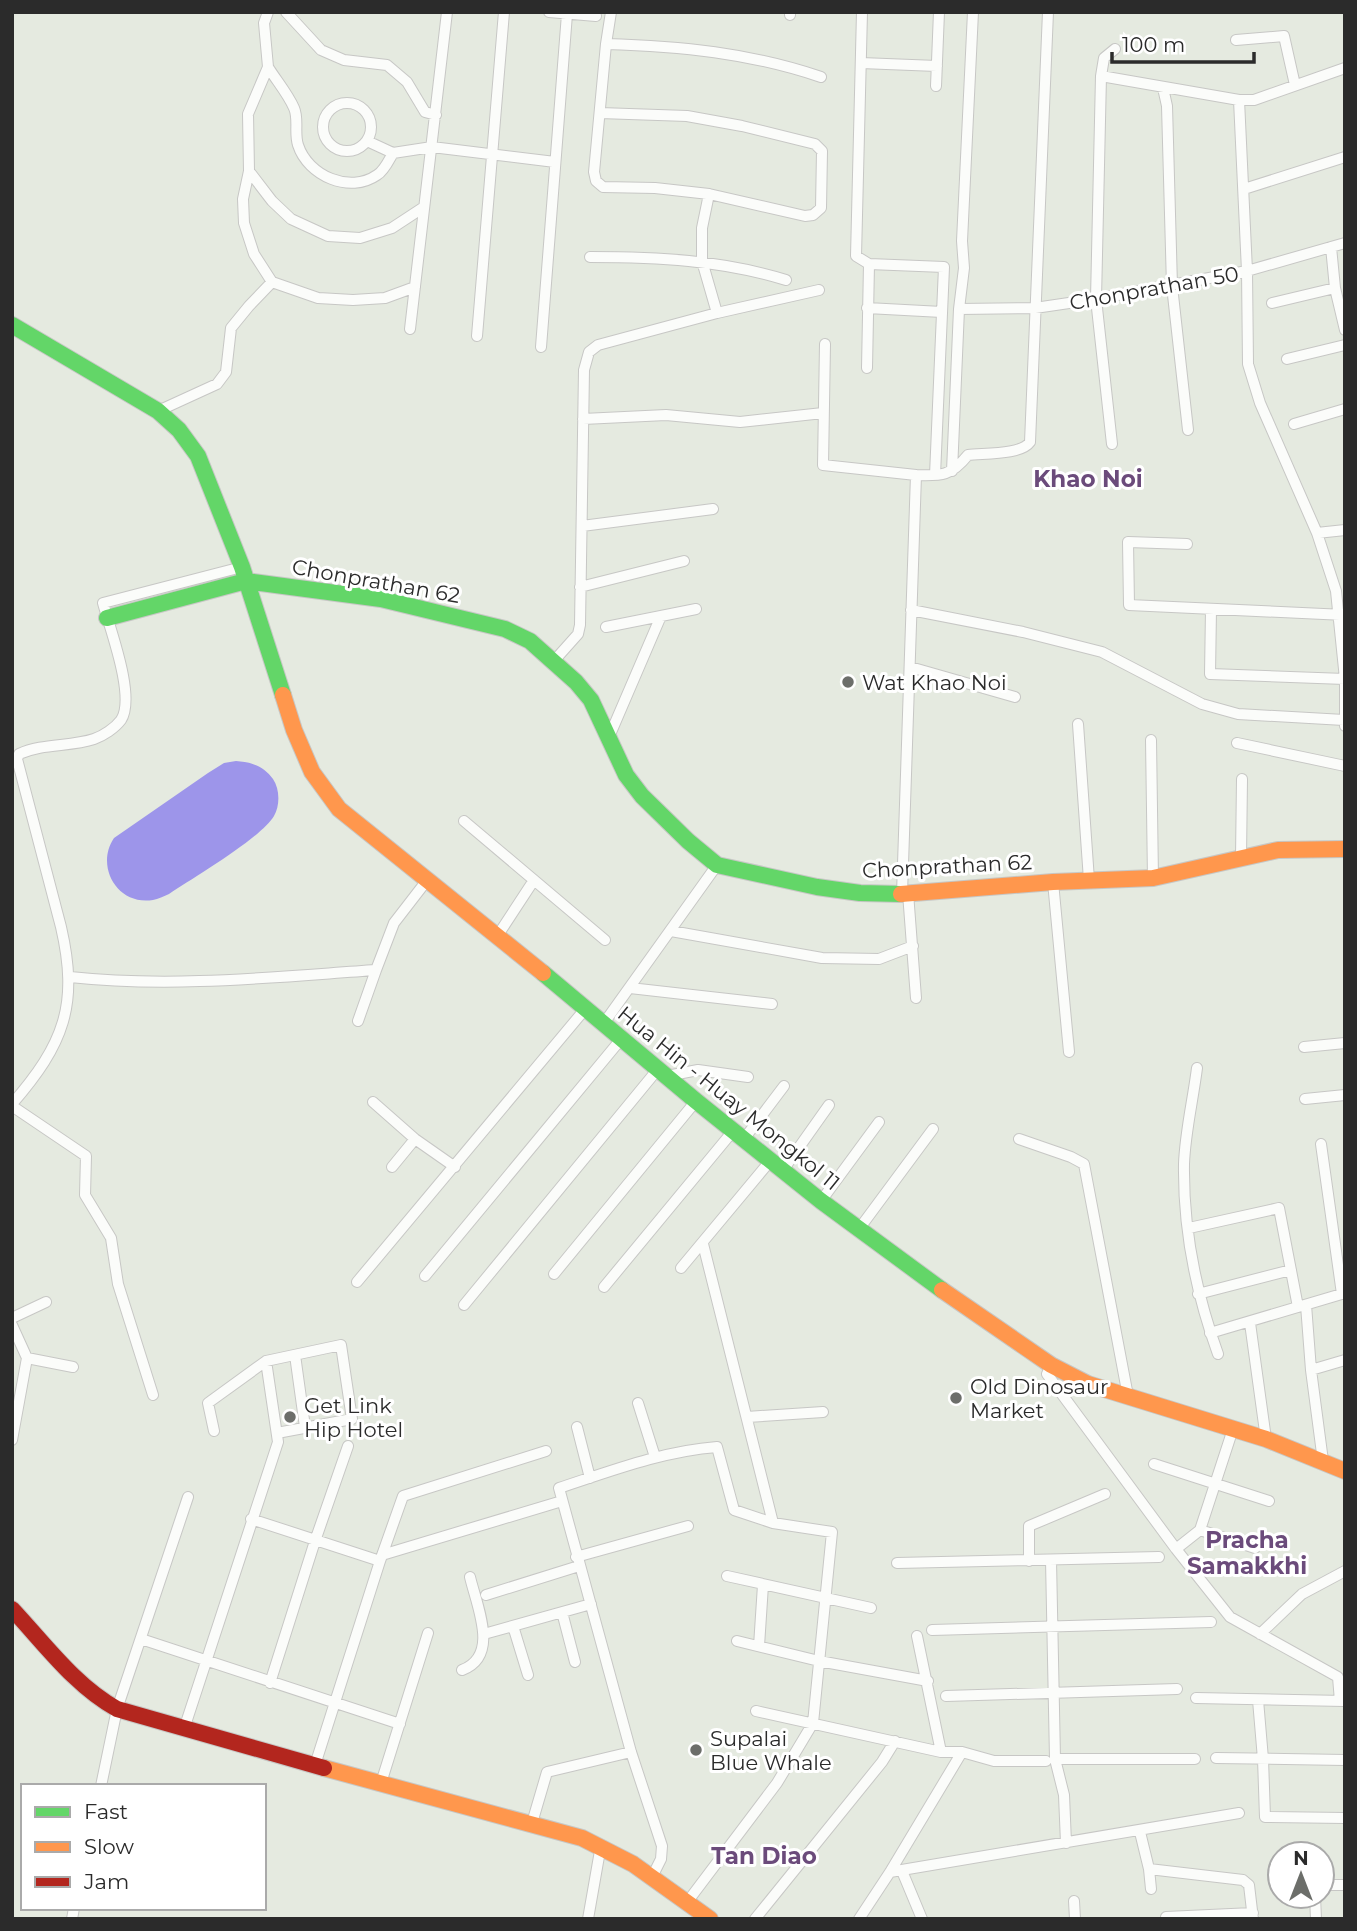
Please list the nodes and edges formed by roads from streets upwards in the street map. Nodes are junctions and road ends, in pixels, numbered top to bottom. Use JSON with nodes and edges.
{"nodes":[{"id":1,"x":268,"y":12,"type":"edge"},
{"id":2,"x":286,"y":12,"type":"edge"},
{"id":3,"x":447,"y":12,"type":"edge"},
{"id":4,"x":504,"y":12,"type":"edge"},
{"id":5,"x":549,"y":12,"type":"edge"},
{"id":6,"x":611,"y":12,"type":"edge"},
{"id":7,"x":863,"y":12,"type":"edge"},
{"id":8,"x":939,"y":12,"type":"edge"},
{"id":9,"x":973,"y":12,"type":"edge"},
{"id":10,"x":1048,"y":12,"type":"edge"},
{"id":11,"x":567,"y":13,"type":"edge"},
{"id":12,"x":596,"y":16,"type":"dead end"},
{"id":13,"x":1236,"y":40,"type":"dead end"},
{"id":14,"x":606,"y":44,"type":"junction"},
{"id":15,"x":1115,"y":49,"type":"dead end"},
{"id":16,"x":861,"y":63,"type":"junction"},
{"id":17,"x":937,"y":66,"type":"junction"},
{"id":18,"x":268,"y":67,"type":"junction"},
{"id":19,"x":1345,"y":68,"type":"edge"},
{"id":20,"x":1101,"y":76,"type":"junction"},
{"id":21,"x":821,"y":77,"type":"dead end"},
{"id":22,"x":1295,"y":85,"type":"junction"},
{"id":23,"x":936,"y":86,"type":"dead end"},
{"id":24,"x":1163,"y":88,"type":"junction"},
{"id":25,"x":1239,"y":100,"type":"junction"},
{"id":26,"x":600,"y":113,"type":"junction"},
{"id":27,"x":436,"y":115,"type":"junction"},
{"id":28,"x":367,"y":141,"type":"junction"},
{"id":29,"x":432,"y":147,"type":"junction"},
{"id":30,"x":393,"y":153,"type":"junction"},
{"id":31,"x":493,"y":154,"type":"junction"},
{"id":32,"x":1345,"y":157,"type":"edge"},
{"id":33,"x":555,"y":162,"type":"junction"},
{"id":34,"x":249,"y":171,"type":"junction"},
{"id":35,"x":1244,"y":189,"type":"junction"},
{"id":36,"x":709,"y":194,"type":"junction"},
{"id":37,"x":425,"y":207,"type":"junction"},
{"id":38,"x":1345,"y":243,"type":"edge"},
{"id":39,"x":1331,"y":247,"type":"junction"},
{"id":40,"x":590,"y":257,"type":"dead end"},
{"id":41,"x":702,"y":261,"type":"junction"},
{"id":42,"x":869,"y":264,"type":"junction"},
{"id":43,"x":1247,"y":271,"type":"junction"},
{"id":44,"x":786,"y":280,"type":"dead end"},
{"id":45,"x":272,"y":282,"type":"junction"},
{"id":46,"x":1172,"y":286,"type":"junction"},
{"id":47,"x":415,"y":287,"type":"junction"},
{"id":48,"x":1335,"y":288,"type":"junction"},
{"id":49,"x":819,"y":290,"type":"dead end"},
{"id":50,"x":1096,"y":299,"type":"junction"},
{"id":51,"x":1272,"y":303,"type":"dead end"},
{"id":52,"x":867,"y":308,"type":"junction"},
{"id":53,"x":1035,"y":308,"type":"junction"},
{"id":54,"x":959,"y":309,"type":"junction"},
{"id":55,"x":942,"y":312,"type":"junction"},
{"id":56,"x":716,"y":313,"type":"junction"},
{"id":57,"x":12,"y":325,"type":"edge"},
{"id":58,"x":410,"y":330,"type":"dead end"},
{"id":59,"x":1345,"y":330,"type":"edge"},
{"id":60,"x":477,"y":335,"type":"dead end"},
{"id":61,"x":825,"y":344,"type":"dead end"},
{"id":62,"x":1345,"y":345,"type":"edge"},
{"id":63,"x":541,"y":347,"type":"dead end"},
{"id":64,"x":1287,"y":359,"type":"dead end"},
{"id":65,"x":867,"y":368,"type":"dead end"},
{"id":66,"x":1345,"y":409,"type":"edge"},
{"id":67,"x":159,"y":411,"type":"junction"},
{"id":68,"x":823,"y":413,"type":"junction"},
{"id":69,"x":583,"y":419,"type":"junction"},
{"id":70,"x":1294,"y":424,"type":"dead end"},
{"id":71,"x":1188,"y":430,"type":"dead end"},
{"id":72,"x":1112,"y":444,"type":"dead end"},
{"id":73,"x":952,"y":471,"type":"junction"},
{"id":74,"x":916,"y":475,"type":"junction"},
{"id":75,"x":935,"y":475,"type":"junction"},
{"id":76,"x":713,"y":509,"type":"dead end"},
{"id":77,"x":582,"y":526,"type":"junction"},
{"id":78,"x":1345,"y":530,"type":"edge"},
{"id":79,"x":1317,"y":533,"type":"junction"},
{"id":80,"x":1187,"y":544,"type":"dead end"},
{"id":81,"x":684,"y":561,"type":"dead end"},
{"id":82,"x":244,"y":574,"type":"junction"},
{"id":83,"x":580,"y":587,"type":"junction"},
{"id":84,"x":696,"y":610,"type":"dead end"},
{"id":85,"x":911,"y":610,"type":"junction"},
{"id":86,"x":1210,"y":610,"type":"junction"},
{"id":87,"x":1342,"y":616,"type":"edge"},
{"id":88,"x":661,"y":617,"type":"junction"},
{"id":89,"x":107,"y":618,"type":"joint"},
{"id":90,"x":606,"y":627,"type":"dead end"},
{"id":91,"x":553,"y":662,"type":"junction"},
{"id":92,"x":910,"y":667,"type":"junction"},
{"id":93,"x":1345,"y":679,"type":"edge"},
{"id":94,"x":1015,"y":697,"type":"dead end"},
{"id":95,"x":1344,"y":720,"type":"edge"},
{"id":96,"x":1078,"y":724,"type":"dead end"},
{"id":97,"x":1345,"y":726,"type":"edge"},
{"id":98,"x":609,"y":737,"type":"junction"},
{"id":99,"x":1151,"y":740,"type":"dead end"},
{"id":100,"x":1237,"y":743,"type":"dead end"},
{"id":101,"x":1345,"y":766,"type":"edge"},
{"id":102,"x":1242,"y":779,"type":"dead end"},
{"id":103,"x":464,"y":821,"type":"dead end"},
{"id":104,"x":1345,"y":849,"type":"edge"},
{"id":105,"x":1241,"y":857,"type":"junction"},
{"id":106,"x":717,"y":865,"type":"junction"},
{"id":107,"x":1153,"y":878,"type":"junction"},
{"id":108,"x":428,"y":879,"type":"junction"},
{"id":109,"x":534,"y":880,"type":"junction"},
{"id":110,"x":1088,"y":880,"type":"junction"},
{"id":111,"x":1053,"y":882,"type":"junction"},
{"id":112,"x":905,"y":894,"type":"junction"},
{"id":113,"x":671,"y":932,"type":"junction"},
{"id":114,"x":498,"y":934,"type":"junction"},
{"id":115,"x":606,"y":940,"type":"dead end"},
{"id":116,"x":913,"y":946,"type":"junction"},
{"id":117,"x":376,"y":970,"type":"junction"},
{"id":118,"x":70,"y":977,"type":"junction"},
{"id":119,"x":630,"y":988,"type":"junction"},
{"id":120,"x":916,"y":998,"type":"dead end"},
{"id":121,"x":772,"y":1003,"type":"dead end"},
{"id":122,"x":586,"y":1008,"type":"junction"},
{"id":123,"x":358,"y":1021,"type":"dead end"},
{"id":124,"x":604,"y":1023,"type":"junction"},
{"id":125,"x":622,"y":1038,"type":"junction"},
{"id":126,"x":1345,"y":1043,"type":"edge"},
{"id":127,"x":1304,"y":1046,"type":"dead end"},
{"id":128,"x":1069,"y":1052,"type":"dead end"},
{"id":129,"x":1197,"y":1068,"type":"dead end"},
{"id":130,"x":662,"y":1073,"type":"junction"},
{"id":131,"x":748,"y":1077,"type":"dead end"},
{"id":132,"x":784,"y":1087,"type":"dead end"},
{"id":133,"x":1345,"y":1095,"type":"edge"},
{"id":134,"x":1305,"y":1098,"type":"dead end"},
{"id":135,"x":696,"y":1101,"type":"junction"},
{"id":136,"x":373,"y":1102,"type":"dead end"},
{"id":137,"x":12,"y":1105,"type":"edge"},
{"id":138,"x":829,"y":1105,"type":"dead end"},
{"id":139,"x":879,"y":1122,"type":"dead end"},
{"id":140,"x":933,"y":1129,"type":"dead end"},
{"id":141,"x":738,"y":1135,"type":"junction"},
{"id":142,"x":415,"y":1139,"type":"junction"},
{"id":143,"x":1019,"y":1139,"type":"dead end"},
{"id":144,"x":1321,"y":1144,"type":"dead end"},
{"id":145,"x":777,"y":1165,"type":"junction"},
{"id":146,"x":392,"y":1167,"type":"dead end"},
{"id":147,"x":455,"y":1167,"type":"junction"},
{"id":148,"x":821,"y":1201,"type":"junction"},
{"id":149,"x":1189,"y":1228,"type":"junction"},
{"id":150,"x":859,"y":1229,"type":"junction"},
{"id":151,"x":703,"y":1244,"type":"junction"},
{"id":152,"x":681,"y":1268,"type":"dead end"},
{"id":153,"x":1292,"y":1270,"type":"junction"},
{"id":154,"x":554,"y":1274,"type":"dead end"},
{"id":155,"x":425,"y":1276,"type":"dead end"},
{"id":156,"x":357,"y":1282,"type":"dead end"},
{"id":157,"x":604,"y":1287,"type":"dead end"},
{"id":158,"x":1198,"y":1294,"type":"junction"},
{"id":159,"x":1343,"y":1294,"type":"edge"},
{"id":160,"x":46,"y":1302,"type":"dead end"},
{"id":161,"x":464,"y":1305,"type":"dead end"},
{"id":162,"x":1302,"y":1306,"type":"junction"},
{"id":163,"x":12,"y":1318,"type":"edge"},
{"id":164,"x":1250,"y":1322,"type":"junction"},
{"id":165,"x":12,"y":1325,"type":"edge"},
{"id":166,"x":1210,"y":1334,"type":"junction"},
{"id":167,"x":295,"y":1354,"type":"junction"},
{"id":168,"x":1218,"y":1354,"type":"dead end"},
{"id":169,"x":27,"y":1358,"type":"junction"},
{"id":170,"x":1345,"y":1360,"type":"edge"},
{"id":171,"x":266,"y":1361,"type":"junction"},
{"id":172,"x":1051,"y":1365,"type":"junction"},
{"id":173,"x":74,"y":1367,"type":"dead end"},
{"id":174,"x":1311,"y":1370,"type":"junction"},
{"id":175,"x":153,"y":1395,"type":"dead end"},
{"id":176,"x":1128,"y":1396,"type":"junction"},
{"id":177,"x":638,"y":1403,"type":"dead end"},
{"id":178,"x":822,"y":1412,"type":"dead end"},
{"id":179,"x":747,"y":1417,"type":"junction"},
{"id":180,"x":305,"y":1427,"type":"junction"},
{"id":181,"x":577,"y":1427,"type":"dead end"},
{"id":182,"x":1233,"y":1429,"type":"junction"},
{"id":183,"x":214,"y":1431,"type":"dead end"},
{"id":184,"x":278,"y":1437,"type":"junction"},
{"id":185,"x":1266,"y":1439,"type":"junction"},
{"id":186,"x":12,"y":1440,"type":"edge"},
{"id":187,"x":348,"y":1446,"type":"dead end"},
{"id":188,"x":546,"y":1451,"type":"dead end"},
{"id":189,"x":655,"y":1457,"type":"junction"},
{"id":190,"x":1323,"y":1461,"type":"junction"},
{"id":191,"x":1154,"y":1464,"type":"dead end"},
{"id":192,"x":1345,"y":1471,"type":"edge"},
{"id":193,"x":590,"y":1478,"type":"junction"},
{"id":194,"x":1217,"y":1483,"type":"junction"},
{"id":195,"x":1105,"y":1494,"type":"dead end"},
{"id":196,"x":188,"y":1497,"type":"dead end"},
{"id":197,"x":562,"y":1501,"type":"junction"},
{"id":198,"x":1269,"y":1501,"type":"dead end"},
{"id":199,"x":251,"y":1519,"type":"junction"},
{"id":200,"x":773,"y":1522,"type":"junction"},
{"id":201,"x":688,"y":1526,"type":"dead end"},
{"id":202,"x":1200,"y":1530,"type":"junction"},
{"id":203,"x":315,"y":1541,"type":"junction"},
{"id":204,"x":1255,"y":1548,"type":"dead end"},
{"id":205,"x":1176,"y":1549,"type":"junction"},
{"id":206,"x":1159,"y":1557,"type":"dead end"},
{"id":207,"x":381,"y":1558,"type":"junction"},
{"id":208,"x":1051,"y":1560,"type":"junction"},
{"id":209,"x":578,"y":1561,"type":"junction"},
{"id":210,"x":1029,"y":1561,"type":"junction"},
{"id":211,"x":898,"y":1563,"type":"dead end"},
{"id":212,"x":1345,"y":1571,"type":"edge"},
{"id":213,"x":727,"y":1576,"type":"dead end"},
{"id":214,"x":470,"y":1577,"type":"dead end"},
{"id":215,"x":763,"y":1585,"type":"junction"},
{"id":216,"x":486,"y":1595,"type":"dead end"},
{"id":217,"x":826,"y":1598,"type":"junction"},
{"id":218,"x":591,"y":1604,"type":"junction"},
{"id":219,"x":872,"y":1608,"type":"dead end"},
{"id":220,"x":12,"y":1609,"type":"edge"},
{"id":221,"x":562,"y":1612,"type":"junction"},
{"id":222,"x":1211,"y":1622,"type":"dead end"},
{"id":223,"x":513,"y":1626,"type":"junction"},
{"id":224,"x":1053,"y":1628,"type":"junction"},
{"id":225,"x":932,"y":1630,"type":"dead end"},
{"id":226,"x":428,"y":1633,"type":"dead end"},
{"id":227,"x":484,"y":1634,"type":"junction"},
{"id":228,"x":1260,"y":1634,"type":"junction"},
{"id":229,"x":917,"y":1636,"type":"dead end"},
{"id":230,"x":141,"y":1639,"type":"junction"},
{"id":231,"x":737,"y":1641,"type":"dead end"},
{"id":232,"x":759,"y":1646,"type":"junction"},
{"id":233,"x":819,"y":1661,"type":"junction"},
{"id":234,"x":205,"y":1662,"type":"junction"},
{"id":235,"x":575,"y":1662,"type":"dead end"},
{"id":236,"x":462,"y":1670,"type":"dead end"},
{"id":237,"x":528,"y":1675,"type":"dead end"},
{"id":238,"x":1341,"y":1677,"type":"edge"},
{"id":239,"x":928,"y":1681,"type":"junction"},
{"id":240,"x":270,"y":1683,"type":"junction"},
{"id":241,"x":1177,"y":1689,"type":"dead end"},
{"id":242,"x":1055,"y":1694,"type":"junction"},
{"id":243,"x":946,"y":1696,"type":"dead end"},
{"id":244,"x":1196,"y":1699,"type":"dead end"},
{"id":245,"x":1258,"y":1700,"type":"junction"},
{"id":246,"x":1342,"y":1701,"type":"edge"},
{"id":247,"x":334,"y":1703,"type":"junction"},
{"id":248,"x":117,"y":1709,"type":"junction"},
{"id":249,"x":756,"y":1711,"type":"dead end"},
{"id":250,"x":813,"y":1723,"type":"junction"},
{"id":251,"x":400,"y":1724,"type":"junction"},
{"id":252,"x":184,"y":1729,"type":"junction"},
{"id":253,"x":895,"y":1741,"type":"junction"},
{"id":254,"x":631,"y":1752,"type":"junction"},
{"id":255,"x":941,"y":1752,"type":"junction"},
{"id":256,"x":962,"y":1752,"type":"junction"},
{"id":257,"x":1216,"y":1758,"type":"dead end"},
{"id":258,"x":1195,"y":1759,"type":"dead end"},
{"id":259,"x":1263,"y":1759,"type":"junction"},
{"id":260,"x":1050,"y":1760,"type":"junction"},
{"id":261,"x":1345,"y":1760,"type":"edge"},
{"id":262,"x":315,"y":1765,"type":"junction"},
{"id":263,"x":380,"y":1783,"type":"junction"},
{"id":264,"x":101,"y":1784,"type":"edge"},
{"id":265,"x":1239,"y":1813,"type":"dead end"},
{"id":266,"x":1345,"y":1818,"type":"edge"},
{"id":267,"x":532,"y":1823,"type":"junction"},
{"id":268,"x":1140,"y":1832,"type":"junction"},
{"id":269,"x":1066,"y":1843,"type":"junction"},
{"id":270,"x":601,"y":1845,"type":"junction"},
{"id":271,"x":1149,"y":1869,"type":"junction"},
{"id":272,"x":896,"y":1872,"type":"junction"},
{"id":273,"x":653,"y":1875,"type":"junction"},
{"id":274,"x":1151,"y":1889,"type":"dead end"},
{"id":275,"x":688,"y":1901,"type":"junction"},
{"id":276,"x":1074,"y":1901,"type":"dead end"},
{"id":277,"x":1253,"y":1916,"type":"edge"},
{"id":278,"x":1166,"y":1917,"type":"edge"},
{"id":279,"x":588,"y":1919,"type":"edge"},
{"id":280,"x":710,"y":1919,"type":"edge"},
{"id":281,"x":755,"y":1919,"type":"edge"},
{"id":282,"x":859,"y":1919,"type":"edge"},
{"id":283,"x":922,"y":1919,"type":"edge"},
{"id":284,"x":1074,"y":1919,"type":"edge"}],
"edges":[{"from":1,"to":18,"type":"street"},
{"from":2,"to":27,"type":"street"},
{"from":3,"to":27,"type":"street"},
{"from":4,"to":31,"type":"street"},
{"from":5,"to":11,"type":"street"},
{"from":6,"to":14,"type":"street"},
{"from":7,"to":16,"type":"street"},
{"from":8,"to":17,"type":"street"},
{"from":9,"to":54,"type":"street"},
{"from":10,"to":53,"type":"street"},
{"from":11,"to":12,"type":"street"},
{"from":11,"to":33,"type":"street"},
{"from":13,"to":22,"type":"street"},
{"from":14,"to":21,"type":"street"},
{"from":14,"to":26,"type":"street"},
{"from":15,"to":20,"type":"street"},
{"from":16,"to":17,"type":"street"},
{"from":16,"to":42,"type":"street"},
{"from":17,"to":23,"type":"street"},
{"from":18,"to":30,"type":"street"},
{"from":18,"to":34,"type":"street"},
{"from":19,"to":22,"type":"street"},
{"from":20,"to":24,"type":"street"},
{"from":20,"to":50,"type":"street"},
{"from":22,"to":25,"type":"street"},
{"from":24,"to":25,"type":"street"},
{"from":24,"to":46,"type":"street"},
{"from":25,"to":35,"type":"street"},
{"from":26,"to":36,"type":"street"},
{"from":26,"to":36,"type":"street"},
{"from":27,"to":29,"type":"street"},
{"from":28,"to":28,"type":"street"},
{"from":28,"to":30,"type":"street"},
{"from":29,"to":30,"type":"street"},
{"from":29,"to":31,"type":"street"},
{"from":29,"to":37,"type":"street"},
{"from":31,"to":33,"type":"street"},
{"from":31,"to":60,"type":"street"},
{"from":32,"to":35,"type":"street"},
{"from":33,"to":63,"type":"street"},
{"from":34,"to":37,"type":"street"},
{"from":34,"to":45,"type":"street"},
{"from":35,"to":43,"type":"street"},
{"from":36,"to":41,"type":"street"},
{"from":37,"to":47,"type":"street"},
{"from":38,"to":39,"type":"street","name":"Chonprathan 50"},
{"from":39,"to":43,"type":"street","name":"Chonprathan 50"},
{"from":39,"to":48,"type":"street"},
{"from":40,"to":41,"type":"street"},
{"from":41,"to":44,"type":"street"},
{"from":41,"to":56,"type":"street"},
{"from":42,"to":52,"type":"street"},
{"from":42,"to":55,"type":"street"},
{"from":43,"to":46,"type":"street","name":"Chonprathan 50"},
{"from":43,"to":79,"type":"street"},
{"from":45,"to":47,"type":"street"},
{"from":45,"to":67,"type":"street"},
{"from":46,"to":50,"type":"street","name":"Chonprathan 50"},
{"from":46,"to":71,"type":"street"},
{"from":47,"to":58,"type":"street"},
{"from":48,"to":51,"type":"street"},
{"from":48,"to":59,"type":"street"},
{"from":49,"to":56,"type":"street"},
{"from":50,"to":53,"type":"street","name":"Chonprathan 50"},
{"from":50,"to":72,"type":"street"},
{"from":52,"to":55,"type":"street"},
{"from":52,"to":65,"type":"street"},
{"from":53,"to":54,"type":"street","name":"Chonprathan 50"},
{"from":53,"to":73,"type":"street"},
{"from":54,"to":73,"type":"street"},
{"from":55,"to":75,"type":"street"},
{"from":56,"to":69,"type":"street"},
{"from":57,"to":67,"type":"street","name":"Hua Hin - Huay Mongkol 11"},
{"from":61,"to":68,"type":"street"},
{"from":62,"to":64,"type":"street"},
{"from":66,"to":70,"type":"street"},
{"from":67,"to":82,"type":"street","name":"Hua Hin - Huay Mongkol 11"},
{"from":68,"to":69,"type":"street"},
{"from":68,"to":74,"type":"street"},
{"from":69,"to":77,"type":"street"},
{"from":73,"to":75,"type":"street"},
{"from":74,"to":75,"type":"street"},
{"from":74,"to":85,"type":"street"},
{"from":76,"to":77,"type":"street"},
{"from":77,"to":83,"type":"street"},
{"from":78,"to":79,"type":"street"},
{"from":79,"to":87,"type":"street"},
{"from":80,"to":86,"type":"street"},
{"from":81,"to":83,"type":"street"},
{"from":82,"to":89,"type":"street"},
{"from":82,"to":91,"type":"street","name":"Chonprathan 62"},
{"from":82,"to":108,"type":"street","name":"Hua Hin - Huay Mongkol 11"},
{"from":83,"to":91,"type":"street"},
{"from":84,"to":88,"type":"street"},
{"from":85,"to":92,"type":"street"},
{"from":85,"to":95,"type":"street"},
{"from":86,"to":87,"type":"street"},
{"from":86,"to":93,"type":"street"},
{"from":87,"to":93,"type":"street"},
{"from":88,"to":90,"type":"street"},
{"from":88,"to":98,"type":"street"},
{"from":89,"to":118,"type":"street"},
{"from":91,"to":98,"type":"street","name":"Chonprathan 62"},
{"from":92,"to":94,"type":"street"},
{"from":92,"to":112,"type":"street"},
{"from":93,"to":95,"type":"street"},
{"from":95,"to":97,"type":"street"},
{"from":96,"to":110,"type":"street"},
{"from":98,"to":106,"type":"street","name":"Chonprathan 62"},
{"from":99,"to":107,"type":"street"},
{"from":100,"to":101,"type":"street"},
{"from":102,"to":105,"type":"street"},
{"from":103,"to":109,"type":"street"},
{"from":104,"to":105,"type":"street","name":"Chonprathan 62"},
{"from":105,"to":107,"type":"street","name":"Chonprathan 62"},
{"from":106,"to":112,"type":"street","name":"Chonprathan 62"},
{"from":106,"to":113,"type":"street"},
{"from":107,"to":110,"type":"street","name":"Chonprathan 62"},
{"from":108,"to":114,"type":"street","name":"Hua Hin - Huay Mongkol 11"},
{"from":108,"to":117,"type":"street"},
{"from":109,"to":114,"type":"street"},
{"from":109,"to":115,"type":"street"},
{"from":110,"to":111,"type":"street","name":"Chonprathan 62"},
{"from":111,"to":112,"type":"street","name":"Chonprathan 62"},
{"from":111,"to":128,"type":"street"},
{"from":112,"to":116,"type":"street"},
{"from":113,"to":116,"type":"street"},
{"from":113,"to":119,"type":"street"},
{"from":114,"to":122,"type":"street","name":"Hua Hin - Huay Mongkol 11"},
{"from":116,"to":120,"type":"street"},
{"from":117,"to":118,"type":"street"},
{"from":117,"to":123,"type":"street"},
{"from":118,"to":137,"type":"street"},
{"from":119,"to":121,"type":"street"},
{"from":119,"to":124,"type":"street"},
{"from":122,"to":124,"type":"street","name":"Hua Hin - Huay Mongkol 11"},
{"from":122,"to":147,"type":"street"},
{"from":124,"to":125,"type":"street","name":"Hua Hin - Huay Mongkol 11"},
{"from":125,"to":130,"type":"street","name":"Hua Hin - Huay Mongkol 11"},
{"from":125,"to":155,"type":"street"},
{"from":126,"to":127,"type":"street"},
{"from":129,"to":149,"type":"street"},
{"from":130,"to":131,"type":"street"},
{"from":130,"to":135,"type":"street","name":"Hua Hin - Huay Mongkol 11"},
{"from":130,"to":161,"type":"street"},
{"from":132,"to":141,"type":"street"},
{"from":133,"to":134,"type":"street"},
{"from":135,"to":141,"type":"street","name":"Hua Hin - Huay Mongkol 11"},
{"from":135,"to":154,"type":"street"},
{"from":136,"to":142,"type":"street"},
{"from":137,"to":175,"type":"street"},
{"from":138,"to":145,"type":"street"},
{"from":139,"to":148,"type":"street"},
{"from":140,"to":150,"type":"street"},
{"from":141,"to":145,"type":"street","name":"Hua Hin - Huay Mongkol 11"},
{"from":141,"to":157,"type":"street"},
{"from":142,"to":146,"type":"street"},
{"from":142,"to":147,"type":"street"},
{"from":143,"to":176,"type":"street"},
{"from":144,"to":159,"type":"street"},
{"from":145,"to":148,"type":"street","name":"Hua Hin - Huay Mongkol 11"},
{"from":145,"to":151,"type":"street"},
{"from":147,"to":156,"type":"street"},
{"from":148,"to":150,"type":"street","name":"Hua Hin - Huay Mongkol 11"},
{"from":149,"to":153,"type":"street"},
{"from":149,"to":158,"type":"street"},
{"from":150,"to":172,"type":"street","name":"Hua Hin - Huay Mongkol 11"},
{"from":151,"to":152,"type":"street"},
{"from":151,"to":179,"type":"street"},
{"from":153,"to":158,"type":"street"},
{"from":153,"to":162,"type":"street"},
{"from":158,"to":166,"type":"street"},
{"from":159,"to":162,"type":"street"},
{"from":160,"to":163,"type":"street"},
{"from":162,"to":164,"type":"street"},
{"from":162,"to":174,"type":"street"},
{"from":164,"to":166,"type":"street"},
{"from":164,"to":185,"type":"street"},
{"from":165,"to":169,"type":"street"},
{"from":166,"to":168,"type":"street"},
{"from":167,"to":171,"type":"street"},
{"from":167,"to":180,"type":"street"},
{"from":167,"to":180,"type":"street"},
{"from":169,"to":173,"type":"street"},
{"from":169,"to":186,"type":"street"},
{"from":170,"to":174,"type":"street"},
{"from":171,"to":183,"type":"street"},
{"from":171,"to":184,"type":"street"},
{"from":172,"to":176,"type":"street","name":"Hua Hin - Huay Mongkol 11"},
{"from":172,"to":205,"type":"street"},
{"from":174,"to":190,"type":"street"},
{"from":176,"to":182,"type":"street","name":"Hua Hin - Huay Mongkol 11"},
{"from":177,"to":189,"type":"street"},
{"from":178,"to":179,"type":"street"},
{"from":179,"to":200,"type":"street"},
{"from":180,"to":184,"type":"street"},
{"from":181,"to":193,"type":"street"},
{"from":182,"to":185,"type":"street","name":"Hua Hin - Huay Mongkol 11"},
{"from":182,"to":194,"type":"street"},
{"from":184,"to":199,"type":"street"},
{"from":185,"to":190,"type":"street","name":"Hua Hin - Huay Mongkol 11"},
{"from":187,"to":203,"type":"street"},
{"from":188,"to":207,"type":"street"},
{"from":189,"to":193,"type":"street"},
{"from":189,"to":200,"type":"street"},
{"from":190,"to":192,"type":"street","name":"Hua Hin - Huay Mongkol 11"},
{"from":191,"to":194,"type":"street"},
{"from":193,"to":197,"type":"street"},
{"from":194,"to":198,"type":"street"},
{"from":194,"to":202,"type":"street"},
{"from":195,"to":210,"type":"street"},
{"from":196,"to":230,"type":"street"},
{"from":197,"to":207,"type":"street"},
{"from":197,"to":209,"type":"street"},
{"from":199,"to":203,"type":"street"},
{"from":199,"to":234,"type":"street"},
{"from":200,"to":217,"type":"street"},
{"from":201,"to":209,"type":"street"},
{"from":202,"to":204,"type":"street"},
{"from":202,"to":205,"type":"street"},
{"from":203,"to":207,"type":"street"},
{"from":203,"to":240,"type":"street"},
{"from":205,"to":228,"type":"street"},
{"from":206,"to":208,"type":"street"},
{"from":207,"to":247,"type":"street"},
{"from":208,"to":210,"type":"street"},
{"from":208,"to":224,"type":"street"},
{"from":209,"to":216,"type":"street"},
{"from":209,"to":218,"type":"street"},
{"from":210,"to":211,"type":"street"},
{"from":212,"to":228,"type":"street"},
{"from":213,"to":215,"type":"street"},
{"from":214,"to":227,"type":"street"},
{"from":215,"to":217,"type":"street"},
{"from":215,"to":232,"type":"street"},
{"from":217,"to":219,"type":"street"},
{"from":217,"to":233,"type":"street"},
{"from":218,"to":221,"type":"street"},
{"from":218,"to":254,"type":"street"},
{"from":220,"to":248,"type":"street"},
{"from":221,"to":223,"type":"street"},
{"from":221,"to":235,"type":"street"},
{"from":222,"to":224,"type":"street"},
{"from":223,"to":227,"type":"street"},
{"from":223,"to":237,"type":"street"},
{"from":224,"to":225,"type":"street"},
{"from":224,"to":242,"type":"street"},
{"from":226,"to":251,"type":"street"},
{"from":227,"to":236,"type":"street"},
{"from":228,"to":238,"type":"street"},
{"from":229,"to":239,"type":"street"},
{"from":230,"to":234,"type":"street"},
{"from":230,"to":248,"type":"street"},
{"from":231,"to":232,"type":"street"},
{"from":232,"to":233,"type":"street"},
{"from":233,"to":239,"type":"street"},
{"from":233,"to":250,"type":"street"},
{"from":234,"to":240,"type":"street"},
{"from":234,"to":252,"type":"street"},
{"from":238,"to":246,"type":"street"},
{"from":239,"to":255,"type":"street"},
{"from":240,"to":247,"type":"street"},
{"from":241,"to":242,"type":"street"},
{"from":242,"to":243,"type":"street"},
{"from":242,"to":260,"type":"street"},
{"from":244,"to":245,"type":"street"},
{"from":245,"to":246,"type":"street"},
{"from":245,"to":259,"type":"street"},
{"from":247,"to":251,"type":"street"},
{"from":247,"to":262,"type":"street"},
{"from":248,"to":252,"type":"street"},
{"from":248,"to":264,"type":"street"},
{"from":249,"to":250,"type":"street"},
{"from":250,"to":253,"type":"street"},
{"from":250,"to":275,"type":"street"},
{"from":251,"to":263,"type":"street"},
{"from":252,"to":262,"type":"street"},
{"from":253,"to":255,"type":"street"},
{"from":253,"to":281,"type":"street"},
{"from":254,"to":267,"type":"street"},
{"from":254,"to":273,"type":"street"},
{"from":255,"to":256,"type":"street"},
{"from":256,"to":260,"type":"street"},
{"from":256,"to":272,"type":"street"},
{"from":257,"to":259,"type":"street"},
{"from":258,"to":260,"type":"street"},
{"from":259,"to":261,"type":"street"},
{"from":259,"to":266,"type":"street"},
{"from":260,"to":269,"type":"street"},
{"from":262,"to":263,"type":"street"},
{"from":263,"to":267,"type":"street"},
{"from":265,"to":268,"type":"street"},
{"from":267,"to":270,"type":"street"},
{"from":268,"to":269,"type":"street"},
{"from":268,"to":271,"type":"street"},
{"from":269,"to":272,"type":"street"},
{"from":270,"to":273,"type":"street"},
{"from":270,"to":279,"type":"street"},
{"from":271,"to":274,"type":"street"},
{"from":271,"to":277,"type":"street"},
{"from":272,"to":282,"type":"street"},
{"from":272,"to":283,"type":"street"},
{"from":273,"to":275,"type":"street"},
{"from":275,"to":280,"type":"street"},
{"from":276,"to":284,"type":"street"},
{"from":277,"to":278,"type":"street"}]}
